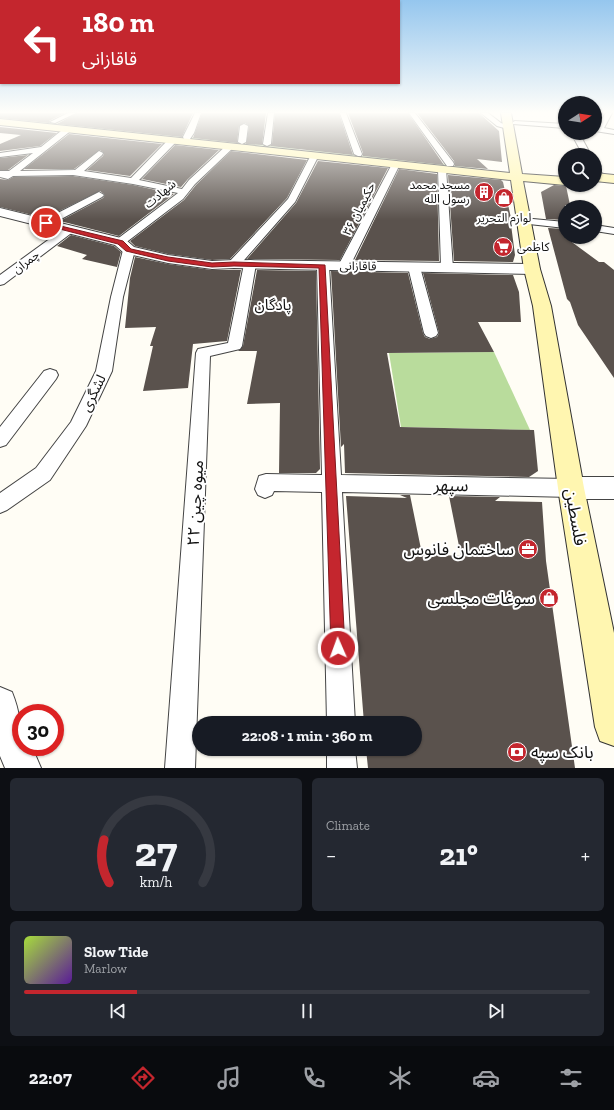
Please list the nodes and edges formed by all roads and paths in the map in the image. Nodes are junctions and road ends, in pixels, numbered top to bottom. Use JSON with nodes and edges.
{"nodes":[{"id":1,"x":42,"y":149,"type":"joint"},
{"id":2,"x":164,"y":149,"type":"edge"},
{"id":3,"x":228,"y":149,"type":"edge"},
{"id":4,"x":266,"y":149,"type":"edge"},
{"id":5,"x":290,"y":149,"type":"edge"},
{"id":6,"x":356,"y":149,"type":"edge"},
{"id":7,"x":435,"y":149,"type":"edge"},
{"id":8,"x":516,"y":149,"type":"edge"},
{"id":9,"x":305,"y":152,"type":"junction"},
{"id":10,"x":99,"y":153,"type":"dead end"},
{"id":11,"x":358,"y":154,"type":"junction"},
{"id":12,"x":0,"y":155,"type":"edge"},
{"id":13,"x":396,"y":164,"type":"junction"},
{"id":14,"x":446,"y":166,"type":"junction"},
{"id":15,"x":424,"y":167,"type":"junction"},
{"id":16,"x":486,"y":171,"type":"junction"},
{"id":17,"x":520,"y":172,"type":"junction"},
{"id":18,"x":76,"y":173,"type":"junction"},
{"id":19,"x":0,"y":174,"type":"edge"},
{"id":20,"x":11,"y":174,"type":"junction"},
{"id":21,"x":558,"y":177,"type":"edge"},
{"id":22,"x":558,"y":177,"type":"edge"},
{"id":23,"x":602,"y":178,"type":"edge"},
{"id":24,"x":602,"y":180,"type":"edge"},
{"id":25,"x":614,"y":180,"type":"edge"},
{"id":26,"x":133,"y":181,"type":"junction"},
{"id":27,"x":0,"y":184,"type":"edge"},
{"id":28,"x":614,"y":185,"type":"edge"},
{"id":29,"x":184,"y":192,"type":"junction"},
{"id":30,"x":99,"y":195,"type":"dead end"},
{"id":31,"x":0,"y":212,"type":"edge"},
{"id":32,"x":533,"y":222,"type":"junction"},
{"id":33,"x":46,"y":223,"type":"junction"},
{"id":34,"x":558,"y":224,"type":"edge"},
{"id":35,"x":70,"y":229,"type":"junction"},
{"id":36,"x":602,"y":229,"type":"edge"},
{"id":37,"x":614,"y":231,"type":"edge"},
{"id":38,"x":124,"y":246,"type":"junction"},
{"id":39,"x":242,"y":264,"type":"junction"},
{"id":40,"x":323,"y":266,"type":"junction"},
{"id":41,"x":344,"y":266,"type":"junction"},
{"id":42,"x":414,"y":267,"type":"junction"},
{"id":43,"x":447,"y":268,"type":"junction"},
{"id":44,"x":532,"y":269,"type":"junction"},
{"id":45,"x":0,"y":281,"type":"edge"},
{"id":46,"x":542,"y":306,"type":"junction"},
{"id":47,"x":432,"y":333,"type":"dead end"},
{"id":48,"x":50,"y":376,"type":"dead end"},
{"id":49,"x":0,"y":440,"type":"edge"},
{"id":50,"x":332,"y":482,"type":"junction"},
{"id":51,"x":571,"y":488,"type":"junction"},
{"id":52,"x":614,"y":488,"type":"edge"},
{"id":53,"x":265,"y":489,"type":"dead end"},
{"id":54,"x":0,"y":504,"type":"edge"},
{"id":55,"x":0,"y":704,"type":"edge"},
{"id":56,"x":340,"y":716,"type":"edge"},
{"id":57,"x":614,"y":727,"type":"edge"},
{"id":58,"x":342,"y":756,"type":"edge"},
{"id":59,"x":23,"y":768,"type":"edge"},
{"id":60,"x":180,"y":768,"type":"edge"},
{"id":61,"x":342,"y":768,"type":"edge"}],
"edges":[{"from":1,"to":12,"type":"street"},
{"from":1,"to":20,"type":"street"},
{"from":2,"to":26,"type":"street"},
{"from":3,"to":29,"type":"street","name":"شهادت"},
{"from":4,"to":9,"type":"main road"},
{"from":5,"to":9,"type":"main road"},
{"from":6,"to":11,"type":"street"},
{"from":7,"to":14,"type":"street"},
{"from":8,"to":17,"type":"main road","name":"فلسطین"},
{"from":9,"to":11,"type":"main road"},
{"from":9,"to":13,"type":"main road"},
{"from":9,"to":39,"type":"street"},
{"from":10,"to":18,"type":"street"},
{"from":11,"to":14,"type":"main road"},
{"from":13,"to":15,"type":"main road"},
{"from":13,"to":41,"type":"street","name":"۳۶ حکیمیان"},
{"from":14,"to":15,"type":"main road"},
{"from":14,"to":16,"type":"main road"},
{"from":14,"to":43,"type":"street"},
{"from":15,"to":17,"type":"main road"},
{"from":16,"to":17,"type":"main road"},
{"from":16,"to":17,"type":"main road"},
{"from":17,"to":21,"type":"main road"},
{"from":17,"to":22,"type":"main road"},
{"from":17,"to":32,"type":"main road","name":"فلسطین"},
{"from":17,"to":44,"type":"main road","name":"فلسطین"},
{"from":18,"to":20,"type":"street"},
{"from":18,"to":26,"type":"street"},
{"from":19,"to":20,"type":"street"},
{"from":20,"to":27,"type":"street"},
{"from":23,"to":25,"type":"main road"},
{"from":24,"to":28,"type":"main road"},
{"from":26,"to":29,"type":"street"},
{"from":29,"to":38,"type":"street","name":"شهادت"},
{"from":30,"to":33,"type":"street"},
{"from":31,"to":33,"type":"street","name":"قاقازانی"},
{"from":32,"to":34,"type":"street"},
{"from":32,"to":46,"type":"main road","name":"فلسطین"},
{"from":33,"to":35,"type":"street","name":"قاقازانی"},
{"from":35,"to":38,"type":"street","name":"قاقازانی"},
{"from":35,"to":45,"type":"street","name":"چمران"},
{"from":36,"to":37,"type":"street"},
{"from":38,"to":39,"type":"street","name":"قاقازانی"},
{"from":38,"to":54,"type":"street","name":"لشگری"},
{"from":39,"to":40,"type":"street","name":"قاقازانی"},
{"from":39,"to":60,"type":"street","name":"۲۲ میوه چین"},
{"from":40,"to":41,"type":"street","name":"قاقازانی"},
{"from":40,"to":50,"type":"street"},
{"from":41,"to":42,"type":"street","name":"قاقازانی"},
{"from":42,"to":43,"type":"street","name":"قاقازانی"},
{"from":42,"to":47,"type":"street"},
{"from":43,"to":44,"type":"street","name":"قاقازانی"},
{"from":44,"to":46,"type":"main road","name":"فلسطین"},
{"from":46,"to":51,"type":"main road","name":"فلسطین"},
{"from":48,"to":49,"type":"street"},
{"from":50,"to":51,"type":"street","name":"سپهر"},
{"from":50,"to":53,"type":"street","name":"سپهر"},
{"from":50,"to":56,"type":"street"},
{"from":51,"to":52,"type":"street"},
{"from":51,"to":57,"type":"main road","name":"فلسطین"},
{"from":55,"to":59,"type":"street"},
{"from":58,"to":61,"type":"street"}]}
